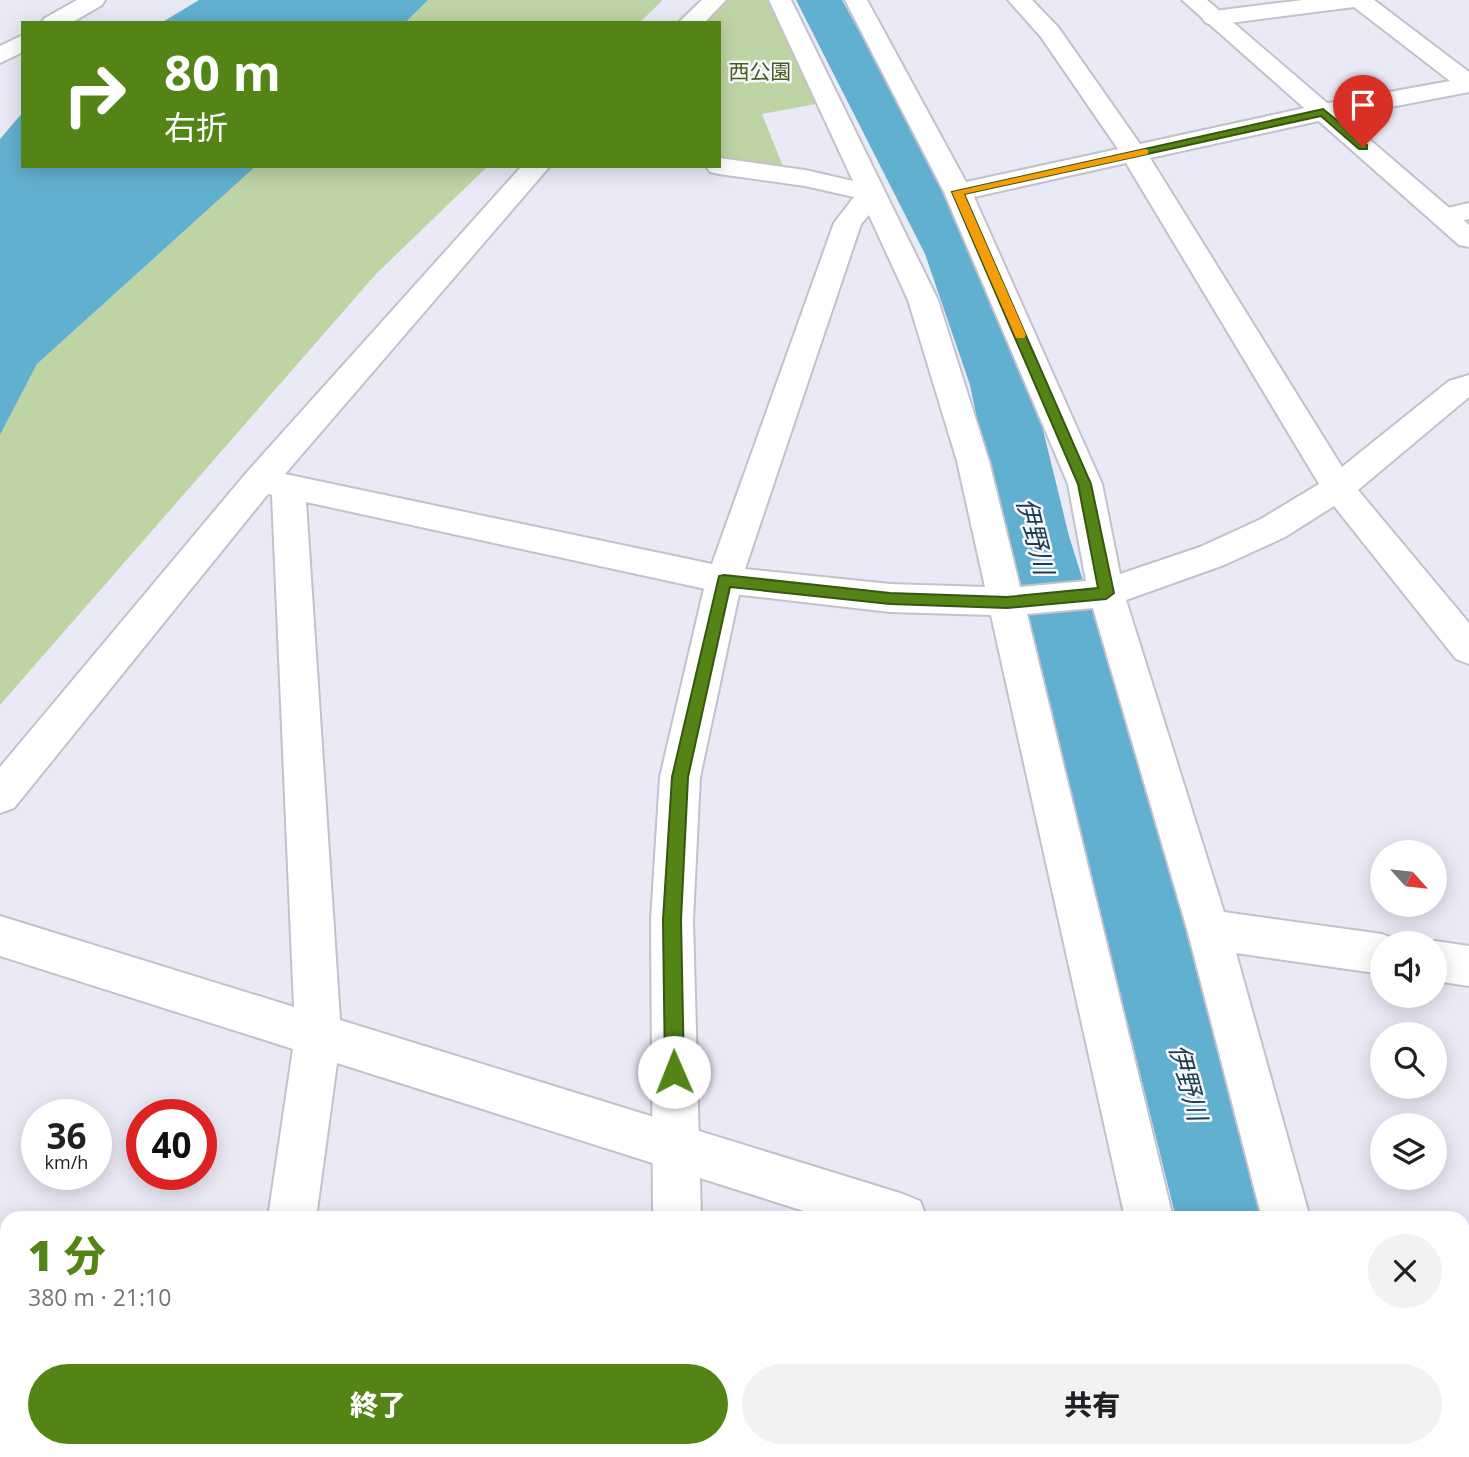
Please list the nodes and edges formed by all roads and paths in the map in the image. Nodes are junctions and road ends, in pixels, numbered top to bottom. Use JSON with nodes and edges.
{"nodes":[{"id":1,"x":94,"y":0,"type":"edge"},
{"id":2,"x":715,"y":0,"type":"edge"},
{"id":3,"x":780,"y":0,"type":"edge"},
{"id":4,"x":856,"y":0,"type":"edge"},
{"id":5,"x":1019,"y":0,"type":"edge"},
{"id":6,"x":1194,"y":0,"type":"edge"},
{"id":7,"x":1358,"y":0,"type":"edge"},
{"id":8,"x":1214,"y":18,"type":"junction"},
{"id":9,"x":57,"y":21,"type":"edge"},
{"id":10,"x":692,"y":21,"type":"edge"},
{"id":11,"x":21,"y":43,"type":"edge"},
{"id":12,"x":0,"y":56,"type":"edge"},
{"id":13,"x":1469,"y":84,"type":"edge"},
{"id":14,"x":1323,"y":112,"type":"junction"},
{"id":15,"x":1134,"y":154,"type":"junction"},
{"id":16,"x":721,"y":166,"type":"edge"},
{"id":17,"x":535,"y":168,"type":"edge"},
{"id":18,"x":958,"y":192,"type":"junction"},
{"id":19,"x":872,"y":193,"type":"junction"},
{"id":20,"x":1456,"y":214,"type":"edge"},
{"id":21,"x":1469,"y":239,"type":"edge"},
{"id":22,"x":1469,"y":385,"type":"edge"},
{"id":23,"x":273,"y":483,"type":"junction"},
{"id":24,"x":1339,"y":488,"type":"junction"},
{"id":25,"x":724,"y":580,"type":"junction"},
{"id":26,"x":1106,"y":593,"type":"junction"},
{"id":27,"x":1007,"y":602,"type":"junction"},
{"id":28,"x":1469,"y":649,"type":"edge"},
{"id":29,"x":0,"y":796,"type":"edge"},
{"id":30,"x":1208,"y":929,"type":"junction"},
{"id":31,"x":0,"y":936,"type":"edge"},
{"id":32,"x":1370,"y":952,"type":"edge"},
{"id":33,"x":1447,"y":963,"type":"edge"},
{"id":34,"x":1469,"y":966,"type":"edge"},
{"id":35,"x":318,"y":1036,"type":"junction"},
{"id":36,"x":675,"y":1148,"type":"junction"},
{"id":37,"x":293,"y":1211,"type":"edge"},
{"id":38,"x":677,"y":1211,"type":"edge"},
{"id":39,"x":880,"y":1211,"type":"edge"},
{"id":40,"x":1147,"y":1211,"type":"edge"},
{"id":41,"x":1284,"y":1211,"type":"edge"}],
"edges":[{"from":1,"to":9,"type":"street"},
{"from":2,"to":10,"type":"street"},
{"from":3,"to":19,"type":"street"},
{"from":4,"to":18,"type":"street"},
{"from":5,"to":15,"type":"street"},
{"from":6,"to":8,"type":"street"},
{"from":7,"to":8,"type":"street"},
{"from":7,"to":13,"type":"street"},
{"from":8,"to":14,"type":"street"},
{"from":11,"to":12,"type":"street"},
{"from":13,"to":14,"type":"street"},
{"from":14,"to":15,"type":"street"},
{"from":14,"to":20,"type":"street"},
{"from":15,"to":18,"type":"street"},
{"from":15,"to":24,"type":"street"},
{"from":16,"to":19,"type":"street"},
{"from":17,"to":23,"type":"street"},
{"from":18,"to":26,"type":"street"},
{"from":19,"to":25,"type":"street"},
{"from":19,"to":27,"type":"street"},
{"from":20,"to":21,"type":"street"},
{"from":22,"to":24,"type":"street"},
{"from":23,"to":25,"type":"street"},
{"from":23,"to":29,"type":"street"},
{"from":23,"to":35,"type":"street"},
{"from":24,"to":26,"type":"street"},
{"from":24,"to":28,"type":"street"},
{"from":25,"to":27,"type":"street"},
{"from":25,"to":36,"type":"street"},
{"from":26,"to":27,"type":"street"},
{"from":26,"to":30,"type":"street"},
{"from":27,"to":40,"type":"street"},
{"from":30,"to":32,"type":"street"},
{"from":30,"to":41,"type":"street"},
{"from":31,"to":35,"type":"street"},
{"from":33,"to":34,"type":"street"},
{"from":35,"to":36,"type":"street"},
{"from":35,"to":37,"type":"street"},
{"from":36,"to":38,"type":"street"},
{"from":36,"to":39,"type":"street"}]}
